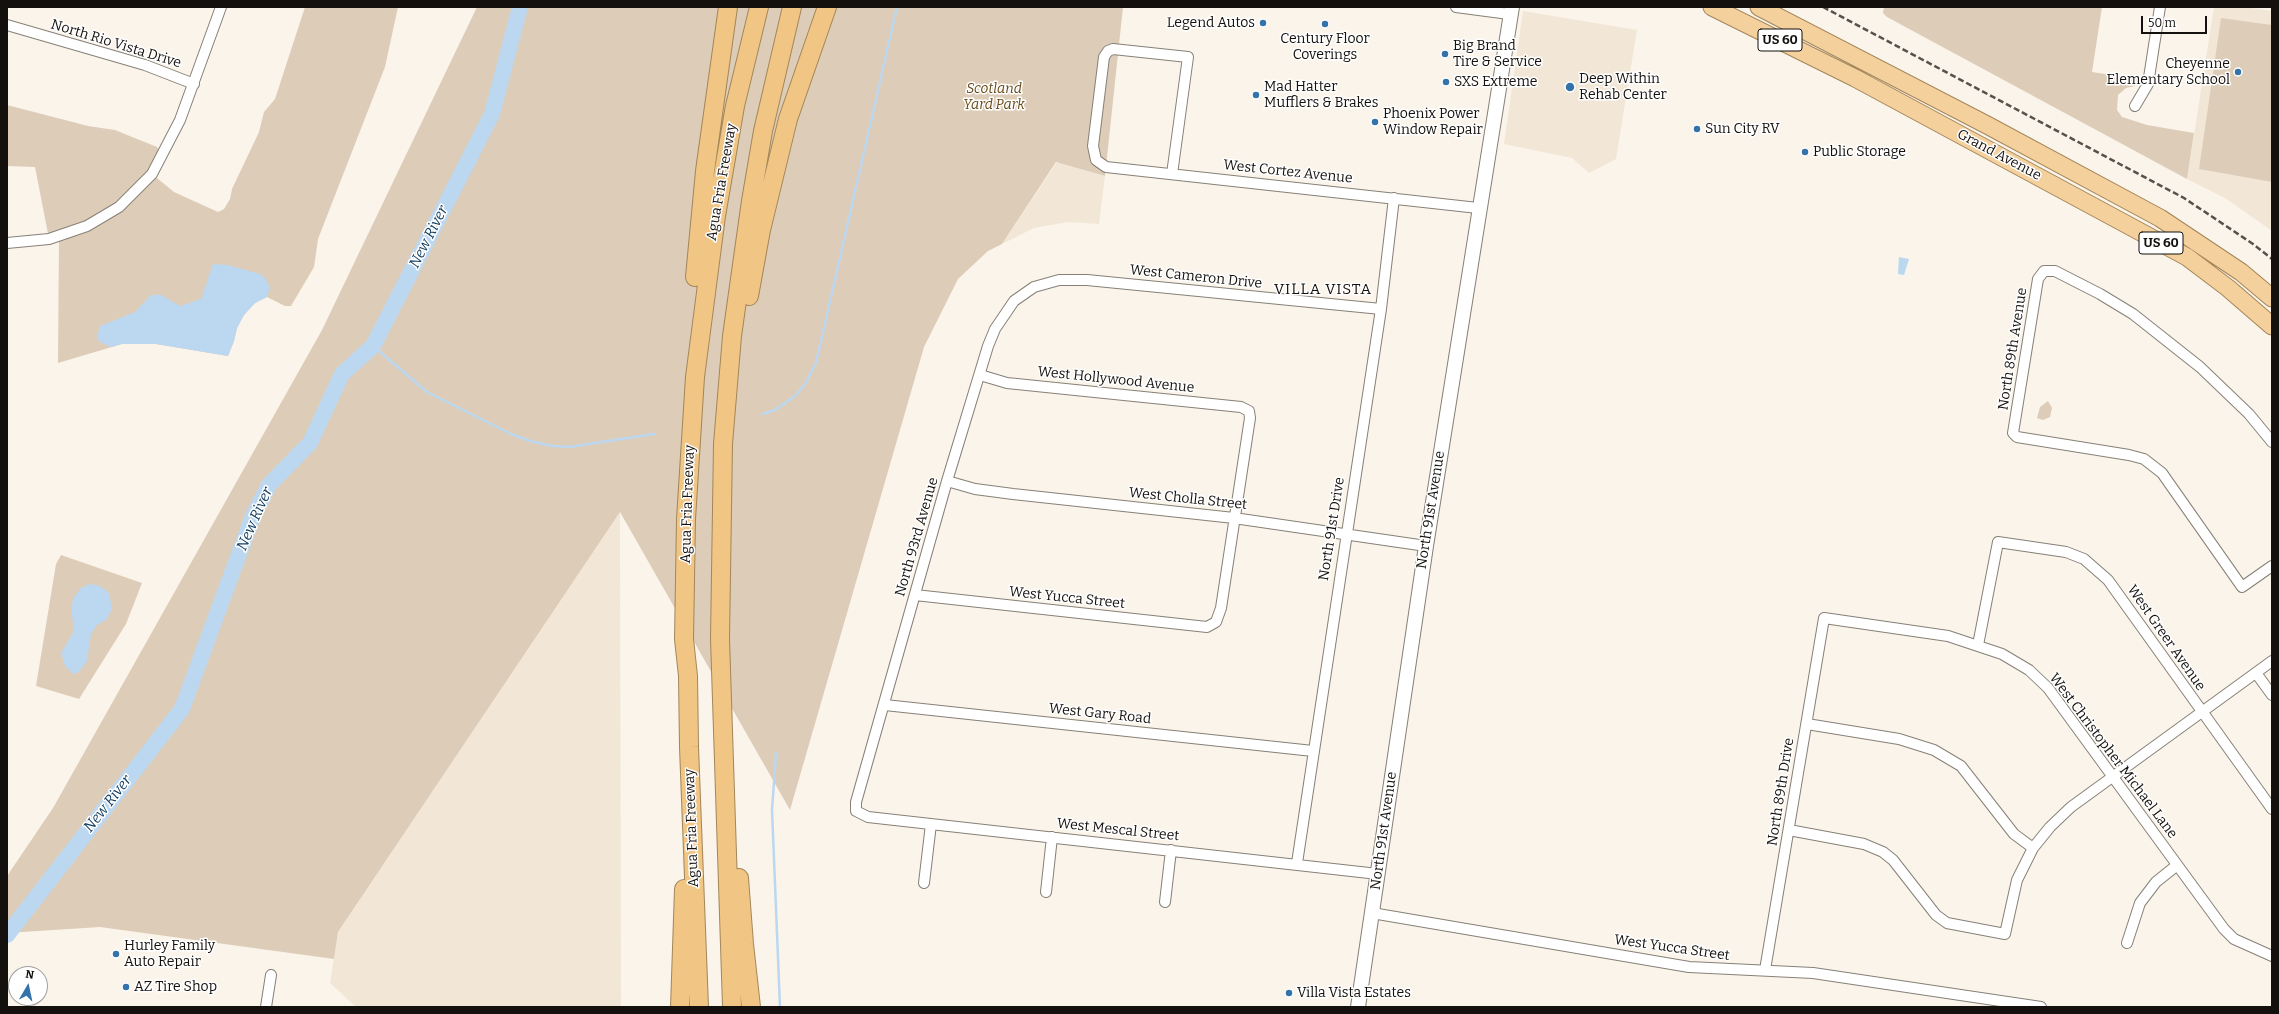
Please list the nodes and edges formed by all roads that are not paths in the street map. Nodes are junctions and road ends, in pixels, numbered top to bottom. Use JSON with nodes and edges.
{"nodes":[{"id":1,"x":221,"y":7,"type":"edge"},
{"id":2,"x":728,"y":7,"type":"edge"},
{"id":3,"x":759,"y":7,"type":"edge"},
{"id":4,"x":792,"y":7,"type":"edge"},
{"id":5,"x":827,"y":7,"type":"edge"},
{"id":6,"x":1456,"y":7,"type":"edge"},
{"id":7,"x":1712,"y":7,"type":"edge"},
{"id":8,"x":1759,"y":7,"type":"edge"},
{"id":9,"x":2160,"y":7,"type":"edge"},
{"id":10,"x":1510,"y":9,"type":"edge"},
{"id":11,"x":7,"y":25,"type":"edge"},
{"id":12,"x":1856,"y":57,"type":"junction"},
{"id":13,"x":1848,"y":74,"type":"junction"},
{"id":14,"x":194,"y":84,"type":"junction"},
{"id":15,"x":2135,"y":106,"type":"dead end"},
{"id":16,"x":2002,"y":133,"type":"junction"},
{"id":17,"x":1993,"y":152,"type":"junction"},
{"id":18,"x":1172,"y":174,"type":"junction"},
{"id":19,"x":1394,"y":198,"type":"junction"},
{"id":20,"x":1478,"y":208,"type":"junction"},
{"id":21,"x":7,"y":243,"type":"edge"},
{"id":22,"x":1034,"y":287,"type":"joint"},
{"id":23,"x":2272,"y":298,"type":"edge"},
{"id":24,"x":1381,"y":309,"type":"junction"},
{"id":25,"x":2272,"y":326,"type":"edge"},
{"id":26,"x":701,"y":333,"type":"junction"},
{"id":27,"x":732,"y":336,"type":"junction"},
{"id":28,"x":980,"y":375,"type":"junction"},
{"id":29,"x":2272,"y":442,"type":"edge"},
{"id":30,"x":947,"y":481,"type":"junction"},
{"id":31,"x":1234,"y":518,"type":"junction"},
{"id":32,"x":1345,"y":535,"type":"junction"},
{"id":33,"x":1426,"y":546,"type":"junction"},
{"id":34,"x":2272,"y":566,"type":"edge"},
{"id":35,"x":915,"y":596,"type":"junction"},
{"id":36,"x":1824,"y":618,"type":"joint"},
{"id":37,"x":720,"y":638,"type":"junction"},
{"id":38,"x":684,"y":639,"type":"junction"},
{"id":39,"x":1978,"y":645,"type":"junction"},
{"id":40,"x":2272,"y":661,"type":"edge"},
{"id":41,"x":2256,"y":673,"type":"junction"},
{"id":42,"x":2272,"y":695,"type":"edge"},
{"id":43,"x":885,"y":706,"type":"junction"},
{"id":44,"x":2202,"y":712,"type":"junction"},
{"id":45,"x":1807,"y":724,"type":"junction"},
{"id":46,"x":1313,"y":751,"type":"junction"},
{"id":47,"x":2114,"y":777,"type":"junction"},
{"id":48,"x":2272,"y":809,"type":"edge"},
{"id":49,"x":856,"y":811,"type":"joint"},
{"id":50,"x":931,"y":824,"type":"junction"},
{"id":51,"x":1789,"y":830,"type":"junction"},
{"id":52,"x":1052,"y":837,"type":"junction"},
{"id":53,"x":2033,"y":848,"type":"junction"},
{"id":54,"x":1171,"y":850,"type":"junction"},
{"id":55,"x":1297,"y":864,"type":"junction"},
{"id":56,"x":2176,"y":866,"type":"junction"},
{"id":57,"x":1378,"y":874,"type":"junction"},
{"id":58,"x":924,"y":883,"type":"dead end"},
{"id":59,"x":1046,"y":892,"type":"dead end"},
{"id":60,"x":1166,"y":902,"type":"dead end"},
{"id":61,"x":1372,"y":913,"type":"junction"},
{"id":62,"x":2127,"y":943,"type":"dead end"},
{"id":63,"x":2272,"y":956,"type":"edge"},
{"id":64,"x":1766,"y":970,"type":"junction"},
{"id":65,"x":271,"y":975,"type":"dead end"},
{"id":66,"x":1997,"y":1004,"type":"edge"},
{"id":67,"x":266,"y":1007,"type":"edge"},
{"id":68,"x":680,"y":1007,"type":"edge"},
{"id":69,"x":700,"y":1007,"type":"edge"},
{"id":70,"x":732,"y":1007,"type":"edge"},
{"id":71,"x":752,"y":1007,"type":"edge"},
{"id":72,"x":1358,"y":1007,"type":"edge"},
{"id":73,"x":2041,"y":1007,"type":"edge"}],
"edges":[{"from":1,"to":14,"type":"street"},
{"from":2,"to":26,"type":"highway"},
{"from":3,"to":26,"type":"highway","name":"Agua Fria Freeway"},
{"from":4,"to":27,"type":"highway"},
{"from":5,"to":27,"type":"highway"},
{"from":6,"to":10,"type":"street"},
{"from":7,"to":13,"type":"highway","name":"Grand Avenue","number":"US 60"},
{"from":8,"to":12,"type":"highway","name":"Grand Avenue","number":"US 60"},
{"from":9,"to":15,"type":"street"},
{"from":10,"to":20,"type":"main road","name":"North 91st Avenue"},
{"from":11,"to":14,"type":"street","name":"North Rio Vista Drive"},
{"from":12,"to":13,"type":"highway"},
{"from":12,"to":16,"type":"highway","name":"Grand Avenue","number":"US 60"},
{"from":13,"to":17,"type":"highway","name":"Grand Avenue","number":"US 60"},
{"from":14,"to":21,"type":"street"},
{"from":16,"to":17,"type":"highway"},
{"from":16,"to":23,"type":"highway","name":"Grand Avenue","number":"US 60"},
{"from":17,"to":25,"type":"highway","name":"Grand Avenue","number":"US 60"},
{"from":18,"to":18,"type":"street","name":"West Cortez Avenue"},
{"from":18,"to":19,"type":"street","name":"West Cortez Avenue"},
{"from":19,"to":20,"type":"street","name":"West Cortez Avenue"},
{"from":19,"to":24,"type":"street","name":"North 91st Drive"},
{"from":20,"to":33,"type":"main road","name":"North 91st Avenue"},
{"from":22,"to":24,"type":"street","name":"West Cameron Drive"},
{"from":22,"to":28,"type":"street","name":"North 93rd Avenue"},
{"from":24,"to":32,"type":"street","name":"North 91st Drive"},
{"from":26,"to":38,"type":"highway","name":"Agua Fria Freeway"},
{"from":27,"to":37,"type":"highway"},
{"from":28,"to":30,"type":"street","name":"North 93rd Avenue"},
{"from":28,"to":31,"type":"street","name":"West Hollywood Avenue"},
{"from":29,"to":34,"type":"street","name":"North 89th Avenue"},
{"from":30,"to":31,"type":"street","name":"West Cholla Street"},
{"from":30,"to":35,"type":"street","name":"North 93rd Avenue"},
{"from":31,"to":32,"type":"street","name":"West Cholla Street"},
{"from":31,"to":35,"type":"street","name":"West Yucca Street"},
{"from":32,"to":33,"type":"street","name":"West Cholla Street"},
{"from":32,"to":46,"type":"street","name":"North 91st Drive"},
{"from":33,"to":57,"type":"main road","name":"North 91st Avenue"},
{"from":35,"to":43,"type":"street","name":"North 93rd Avenue"},
{"from":36,"to":39,"type":"street","name":"West Christopher Michael Lane"},
{"from":36,"to":45,"type":"street","name":"North 89th Drive"},
{"from":37,"to":70,"type":"highway"},
{"from":37,"to":71,"type":"highway"},
{"from":38,"to":68,"type":"highway"},
{"from":38,"to":69,"type":"highway","name":"Agua Fria Freeway"},
{"from":39,"to":44,"type":"street","name":"West Greer Avenue"},
{"from":39,"to":47,"type":"street","name":"West Christopher Michael Lane"},
{"from":40,"to":41,"type":"street"},
{"from":41,"to":42,"type":"street"},
{"from":41,"to":44,"type":"street"},
{"from":43,"to":46,"type":"street","name":"West Gary Road"},
{"from":43,"to":49,"type":"street","name":"North 93rd Avenue"},
{"from":44,"to":47,"type":"street"},
{"from":44,"to":48,"type":"street","name":"West Greer Avenue"},
{"from":45,"to":51,"type":"street","name":"North 89th Drive"},
{"from":45,"to":53,"type":"street"},
{"from":46,"to":55,"type":"street","name":"North 91st Drive"},
{"from":47,"to":53,"type":"street"},
{"from":47,"to":56,"type":"street","name":"West Christopher Michael Lane"},
{"from":49,"to":50,"type":"street","name":"West Mescal Street"},
{"from":50,"to":52,"type":"street","name":"West Mescal Street"},
{"from":50,"to":58,"type":"street"},
{"from":51,"to":53,"type":"street"},
{"from":51,"to":64,"type":"street","name":"North 89th Drive"},
{"from":52,"to":54,"type":"street","name":"West Mescal Street"},
{"from":52,"to":59,"type":"street"},
{"from":54,"to":55,"type":"street","name":"West Mescal Street"},
{"from":54,"to":60,"type":"street"},
{"from":55,"to":57,"type":"street","name":"West Mescal Street"},
{"from":56,"to":62,"type":"street"},
{"from":56,"to":63,"type":"street","name":"West Christopher Michael Lane"},
{"from":57,"to":61,"type":"main road","name":"North 91st Avenue"},
{"from":61,"to":64,"type":"street","name":"West Yucca Street"},
{"from":61,"to":72,"type":"main road","name":"North 91st Avenue"},
{"from":64,"to":66,"type":"street","name":"West Yucca Street"},
{"from":65,"to":67,"type":"street"},
{"from":66,"to":73,"type":"street","name":"West Yucca Street"}]}
